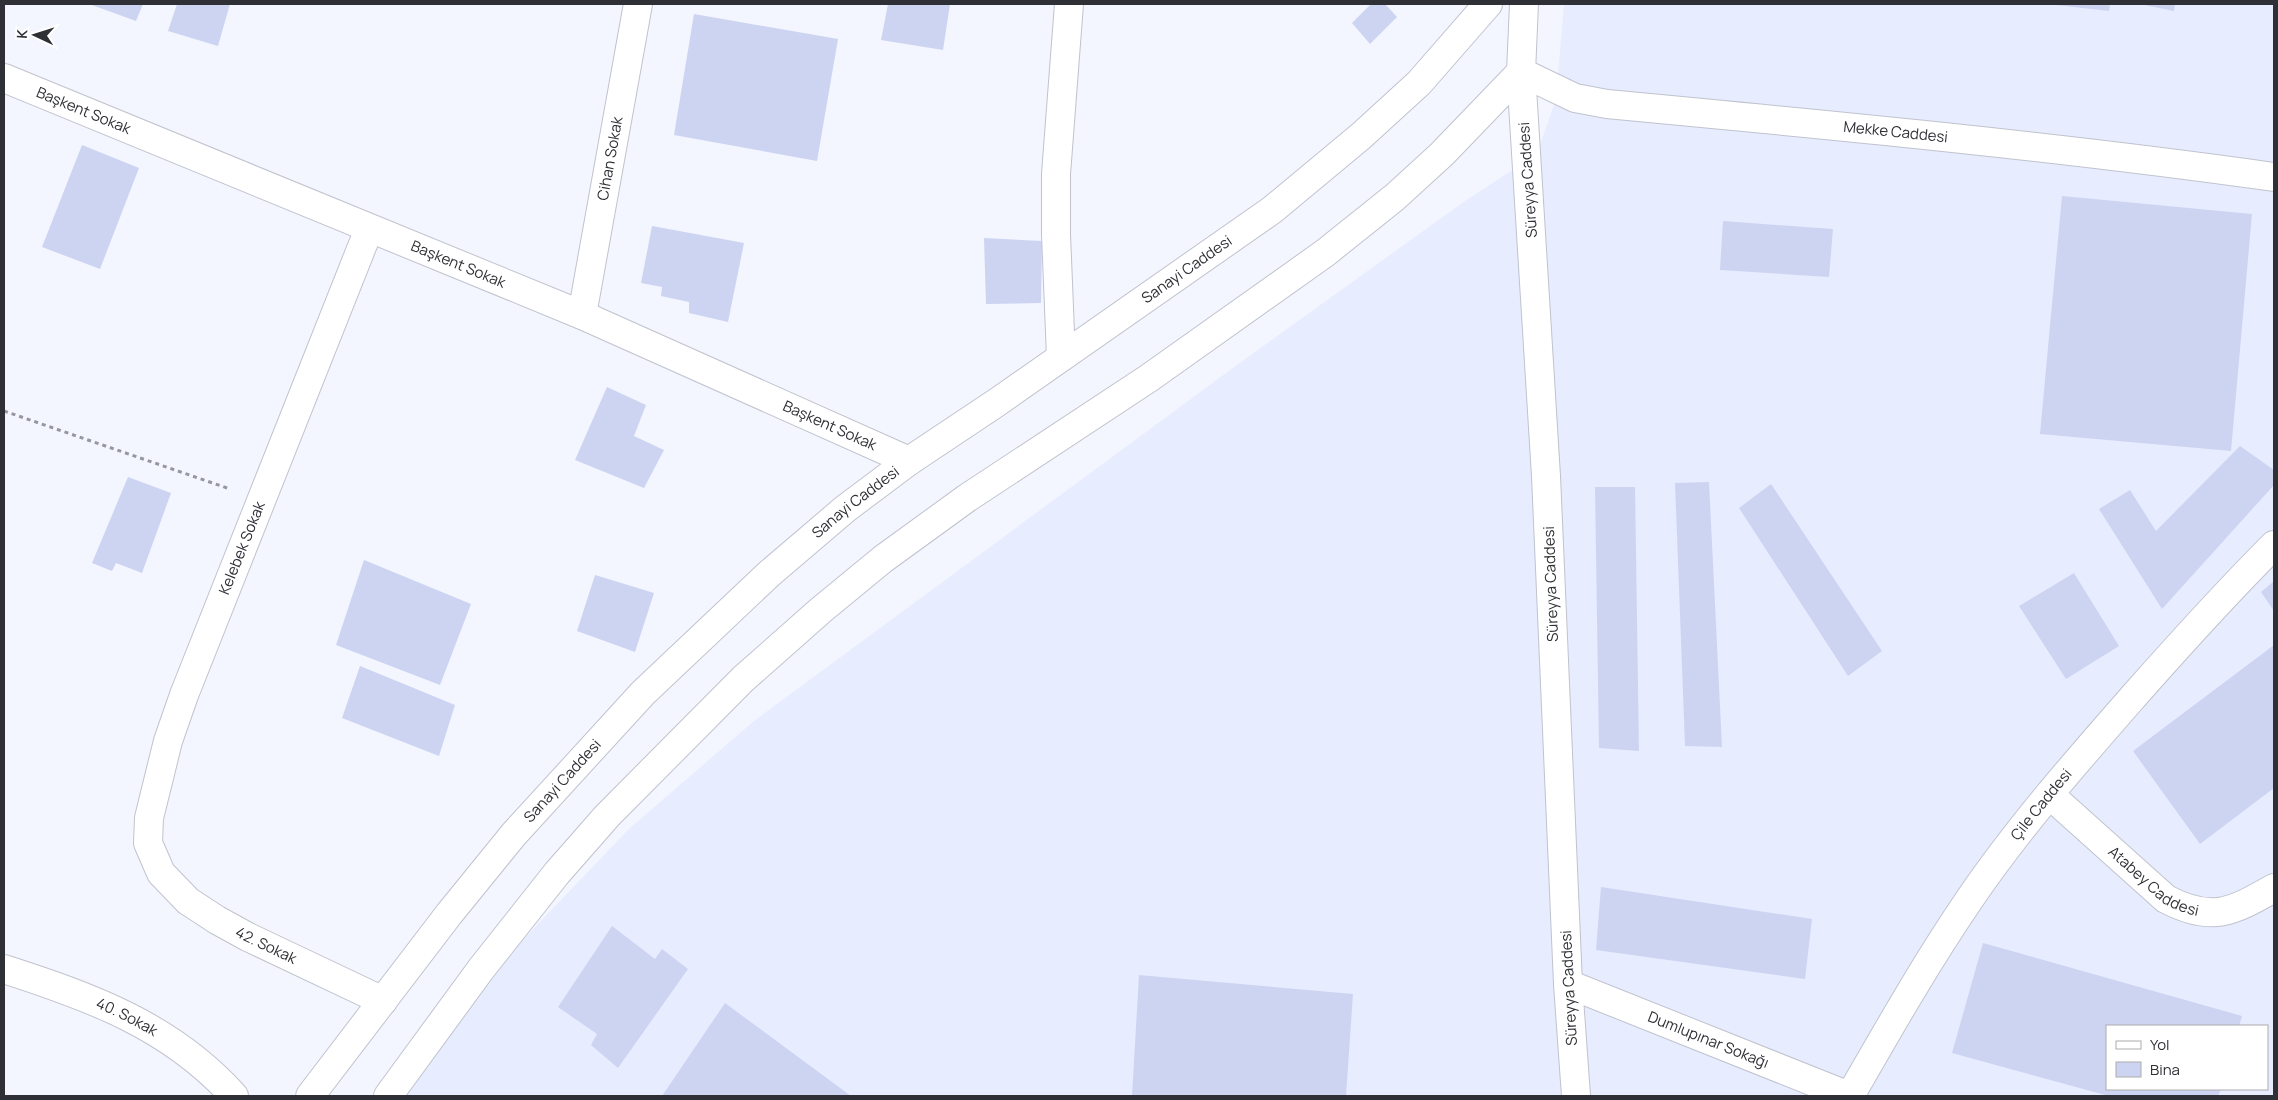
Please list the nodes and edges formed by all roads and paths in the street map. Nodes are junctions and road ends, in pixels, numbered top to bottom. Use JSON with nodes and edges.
{"nodes":[{"id":1,"x":638,"y":4,"type":"edge"},
{"id":2,"x":1069,"y":4,"type":"edge"},
{"id":3,"x":1488,"y":4,"type":"edge"},
{"id":4,"x":1524,"y":4,"type":"edge"},
{"id":5,"x":1521,"y":72,"type":"junction"},
{"id":6,"x":4,"y":78,"type":"edge"},
{"id":7,"x":2274,"y":177,"type":"edge"},
{"id":8,"x":369,"y":229,"type":"junction"},
{"id":9,"x":582,"y":315,"type":"junction"},
{"id":10,"x":1061,"y":357,"type":"junction"},
{"id":11,"x":4,"y":411,"type":"edge"},
{"id":12,"x":909,"y":461,"type":"junction"},
{"id":13,"x":262,"y":500,"type":"junction"},
{"id":14,"x":2274,"y":545,"type":"edge"},
{"id":15,"x":2050,"y":795,"type":"junction"},
{"id":16,"x":161,"y":874,"type":"joint"},
{"id":17,"x":2274,"y":888,"type":"edge"},
{"id":18,"x":4,"y":969,"type":"edge"},
{"id":19,"x":1568,"y":984,"type":"junction"},
{"id":20,"x":383,"y":1001,"type":"junction"},
{"id":21,"x":234,"y":1096,"type":"edge"},
{"id":22,"x":310,"y":1096,"type":"edge"},
{"id":23,"x":388,"y":1096,"type":"edge"},
{"id":24,"x":1576,"y":1096,"type":"edge"},
{"id":25,"x":1850,"y":1096,"type":"edge"}],
"edges":[{"from":1,"to":9,"type":"street","name":"Cihan Sokak"},
{"from":2,"to":10,"type":"street"},
{"from":3,"to":10,"type":"street","name":"Sanayi Caddesi"},
{"from":4,"to":5,"type":"street"},
{"from":5,"to":7,"type":"street","name":"Mekke Caddesi"},
{"from":5,"to":19,"type":"street","name":"Süreyya Caddesi"},
{"from":5,"to":23,"type":"street"},
{"from":6,"to":8,"type":"street","name":"Başkent Sokak"},
{"from":8,"to":9,"type":"street","name":"Başkent Sokak"},
{"from":8,"to":13,"type":"street","name":"Kelebek Sokak"},
{"from":9,"to":12,"type":"street","name":"Başkent Sokak"},
{"from":10,"to":12,"type":"street","name":"Sanayi Caddesi"},
{"from":11,"to":13,"type":"path"},
{"from":12,"to":20,"type":"street","name":"Sanayi Caddesi"},
{"from":13,"to":16,"type":"street","name":"Kelebek Sokak"},
{"from":14,"to":15,"type":"street","name":"Çile Caddesi"},
{"from":15,"to":17,"type":"street","name":"Atabey Caddesi"},
{"from":15,"to":25,"type":"street","name":"Çile Caddesi"},
{"from":16,"to":20,"type":"street","name":"42. Sokak"},
{"from":18,"to":21,"type":"street","name":"40. Sokak"},
{"from":19,"to":24,"type":"street","name":"Süreyya Caddesi"},
{"from":19,"to":25,"type":"street","name":"Dumlupınar Sokağı"},
{"from":20,"to":22,"type":"street","name":"Sanayi Caddesi"}]}
